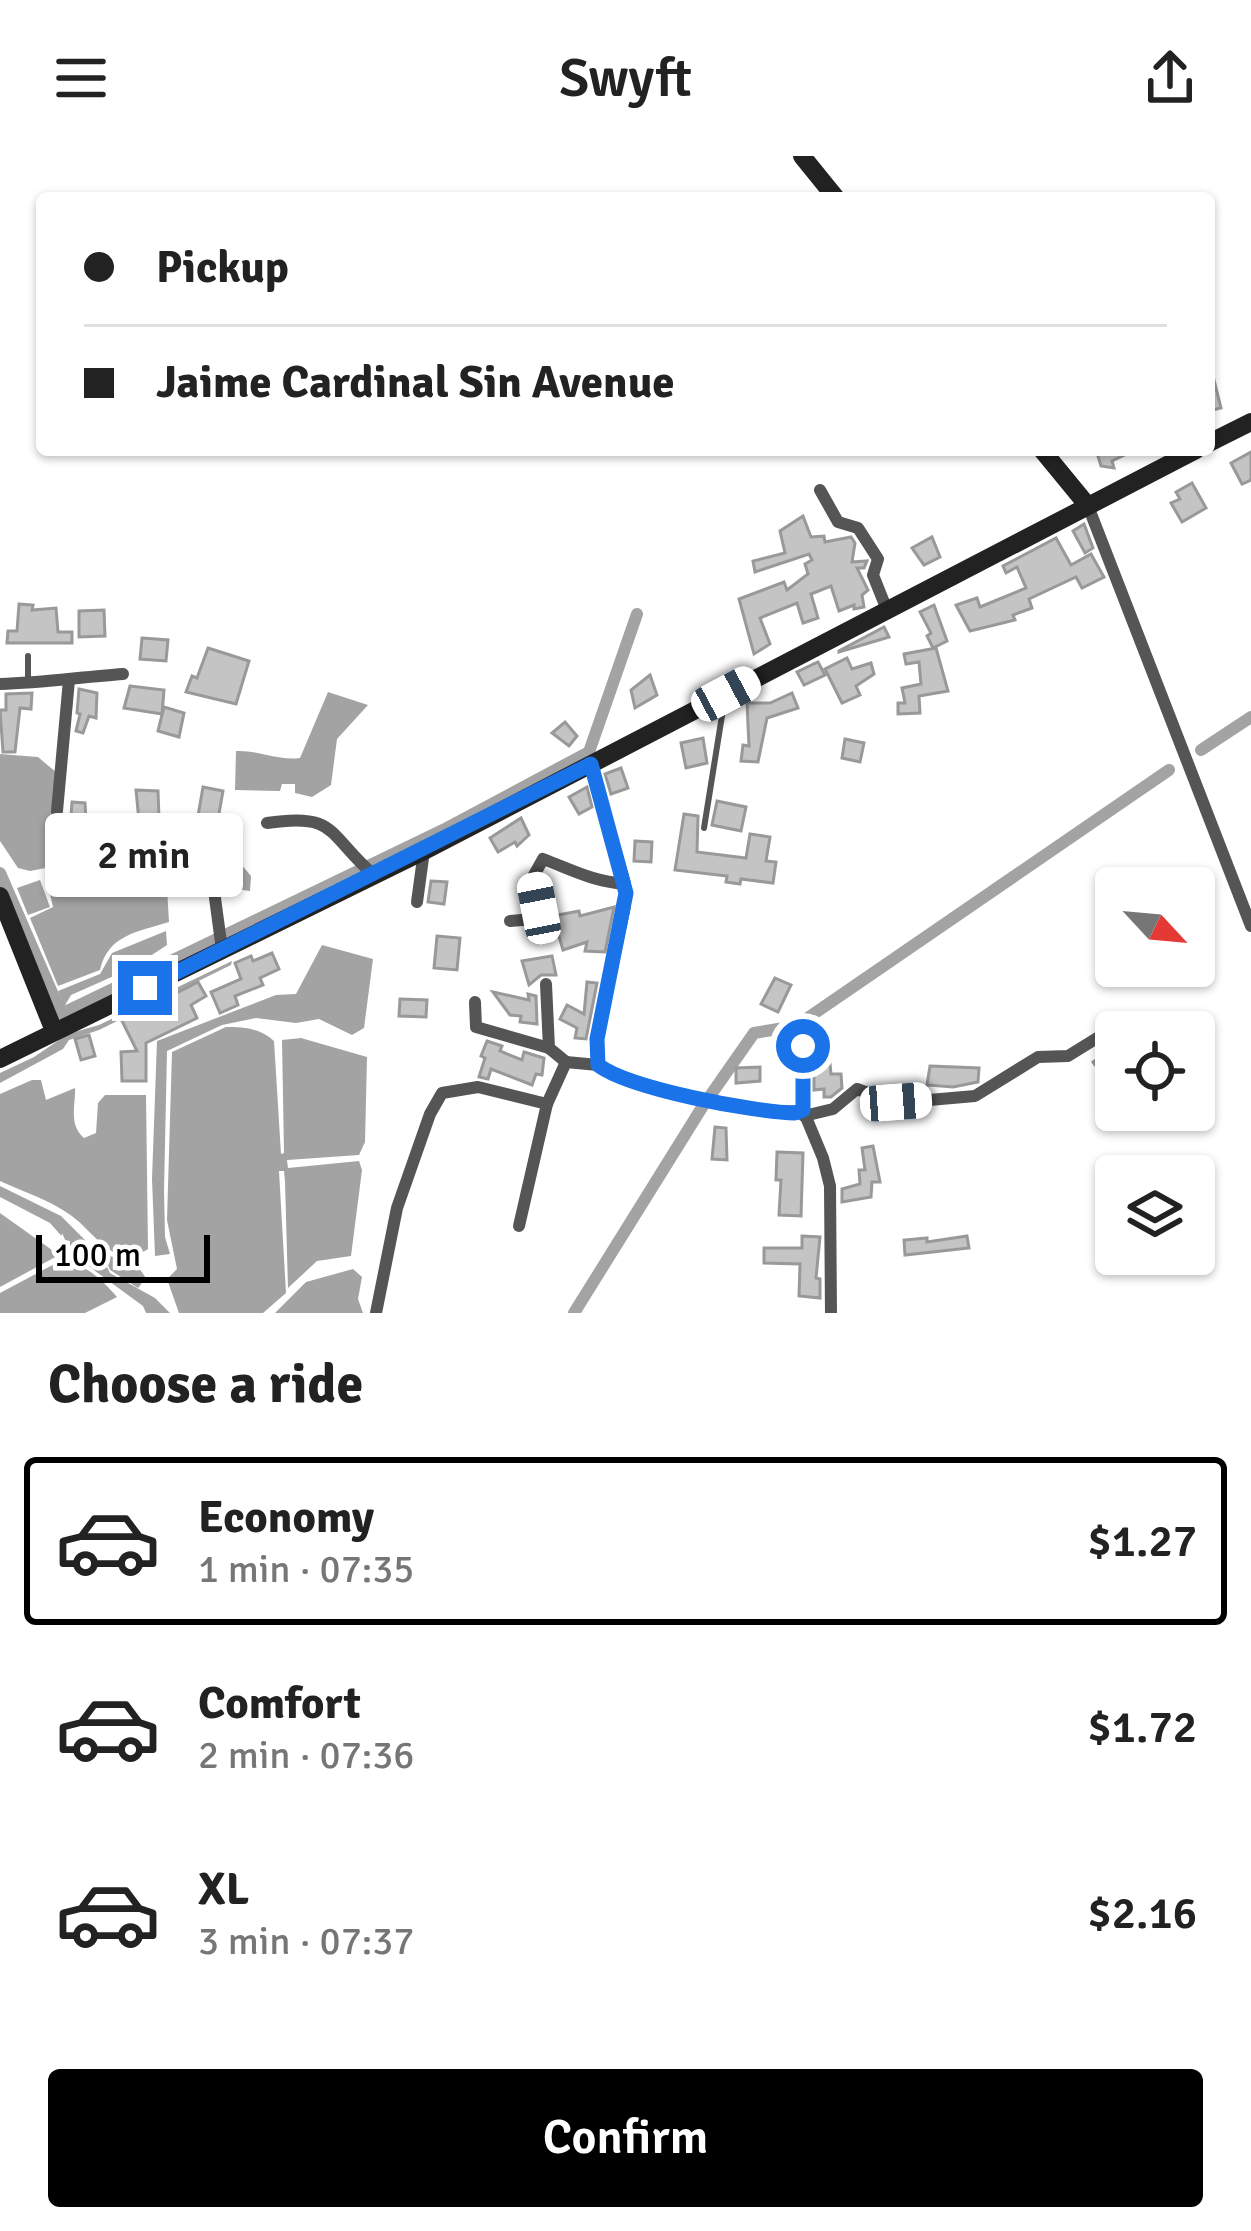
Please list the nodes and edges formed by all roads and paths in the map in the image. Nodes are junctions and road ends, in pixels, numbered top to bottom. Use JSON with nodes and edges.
{"nodes":[{"id":1,"x":802,"y":156,"type":"edge"},
{"id":2,"x":831,"y":192,"type":"edge"},
{"id":3,"x":1251,"y":422,"type":"edge"},
{"id":4,"x":1215,"y":440,"type":"edge"},
{"id":5,"x":1047,"y":456,"type":"edge"},
{"id":6,"x":1184,"y":456,"type":"edge"},
{"id":7,"x":820,"y":490,"type":"dead end"},
{"id":8,"x":1088,"y":506,"type":"junction"},
{"id":9,"x":887,"y":610,"type":"junction"},
{"id":10,"x":28,"y":656,"type":"dead end"},
{"id":11,"x":123,"y":674,"type":"dead end"},
{"id":12,"x":70,"y":680,"type":"junction"},
{"id":13,"x":28,"y":683,"type":"junction"},
{"id":14,"x":0,"y":684,"type":"edge"},
{"id":15,"x":726,"y":694,"type":"junction"},
{"id":16,"x":591,"y":764,"type":"junction"},
{"id":17,"x":57,"y":811,"type":"dead end"},
{"id":18,"x":267,"y":823,"type":"dead end"},
{"id":19,"x":704,"y":828,"type":"dead end"},
{"id":20,"x":424,"y":851,"type":"junction"},
{"id":21,"x":110,"y":858,"type":"dead end"},
{"id":22,"x":374,"y":875,"type":"junction"},
{"id":23,"x":625,"y":884,"type":"junction"},
{"id":24,"x":0,"y":896,"type":"edge"},
{"id":25,"x":417,"y":902,"type":"dead end"},
{"id":26,"x":510,"y":922,"type":"dead end"},
{"id":27,"x":1251,"y":926,"type":"edge"},
{"id":28,"x":221,"y":949,"type":"junction"},
{"id":29,"x":546,"y":983,"type":"dead end"},
{"id":30,"x":475,"y":1002,"type":"dead end"},
{"id":31,"x":54,"y":1031,"type":"junction"},
{"id":32,"x":1095,"y":1039,"type":"edge"},
{"id":33,"x":803,"y":1046,"type":"dead end"},
{"id":34,"x":549,"y":1048,"type":"junction"},
{"id":35,"x":0,"y":1058,"type":"edge"},
{"id":36,"x":566,"y":1062,"type":"junction"},
{"id":37,"x":598,"y":1065,"type":"junction"},
{"id":38,"x":548,"y":1104,"type":"junction"},
{"id":39,"x":803,"y":1113,"type":"junction"},
{"id":40,"x":519,"y":1226,"type":"dead end"},
{"id":41,"x":376,"y":1313,"type":"edge"},
{"id":42,"x":831,"y":1313,"type":"edge"}],
"edges":[{"from":1,"to":2,"type":"main road"},
{"from":3,"to":4,"type":"main road"},
{"from":5,"to":8,"type":"main road"},
{"from":6,"to":8,"type":"main road"},
{"from":7,"to":9,"type":"street"},
{"from":8,"to":9,"type":"main road"},
{"from":8,"to":27,"type":"street"},
{"from":9,"to":15,"type":"main road"},
{"from":10,"to":13,"type":"lane"},
{"from":11,"to":12,"type":"street"},
{"from":12,"to":13,"type":"street"},
{"from":12,"to":17,"type":"street"},
{"from":13,"to":14,"type":"street"},
{"from":15,"to":16,"type":"main road"},
{"from":15,"to":19,"type":"lane"},
{"from":16,"to":20,"type":"main road"},
{"from":16,"to":23,"type":"street"},
{"from":18,"to":22,"type":"street"},
{"from":20,"to":22,"type":"main road"},
{"from":20,"to":25,"type":"street"},
{"from":21,"to":28,"type":"street"},
{"from":22,"to":28,"type":"main road"},
{"from":23,"to":26,"type":"street"},
{"from":23,"to":37,"type":"street"},
{"from":24,"to":31,"type":"main road"},
{"from":28,"to":31,"type":"main road"},
{"from":29,"to":34,"type":"street"},
{"from":30,"to":34,"type":"street"},
{"from":31,"to":35,"type":"main road"},
{"from":32,"to":39,"type":"street"},
{"from":33,"to":39,"type":"street"},
{"from":34,"to":36,"type":"street"},
{"from":36,"to":37,"type":"street"},
{"from":36,"to":38,"type":"street"},
{"from":37,"to":39,"type":"street"},
{"from":38,"to":40,"type":"street"},
{"from":38,"to":41,"type":"street"},
{"from":39,"to":42,"type":"street"}]}
